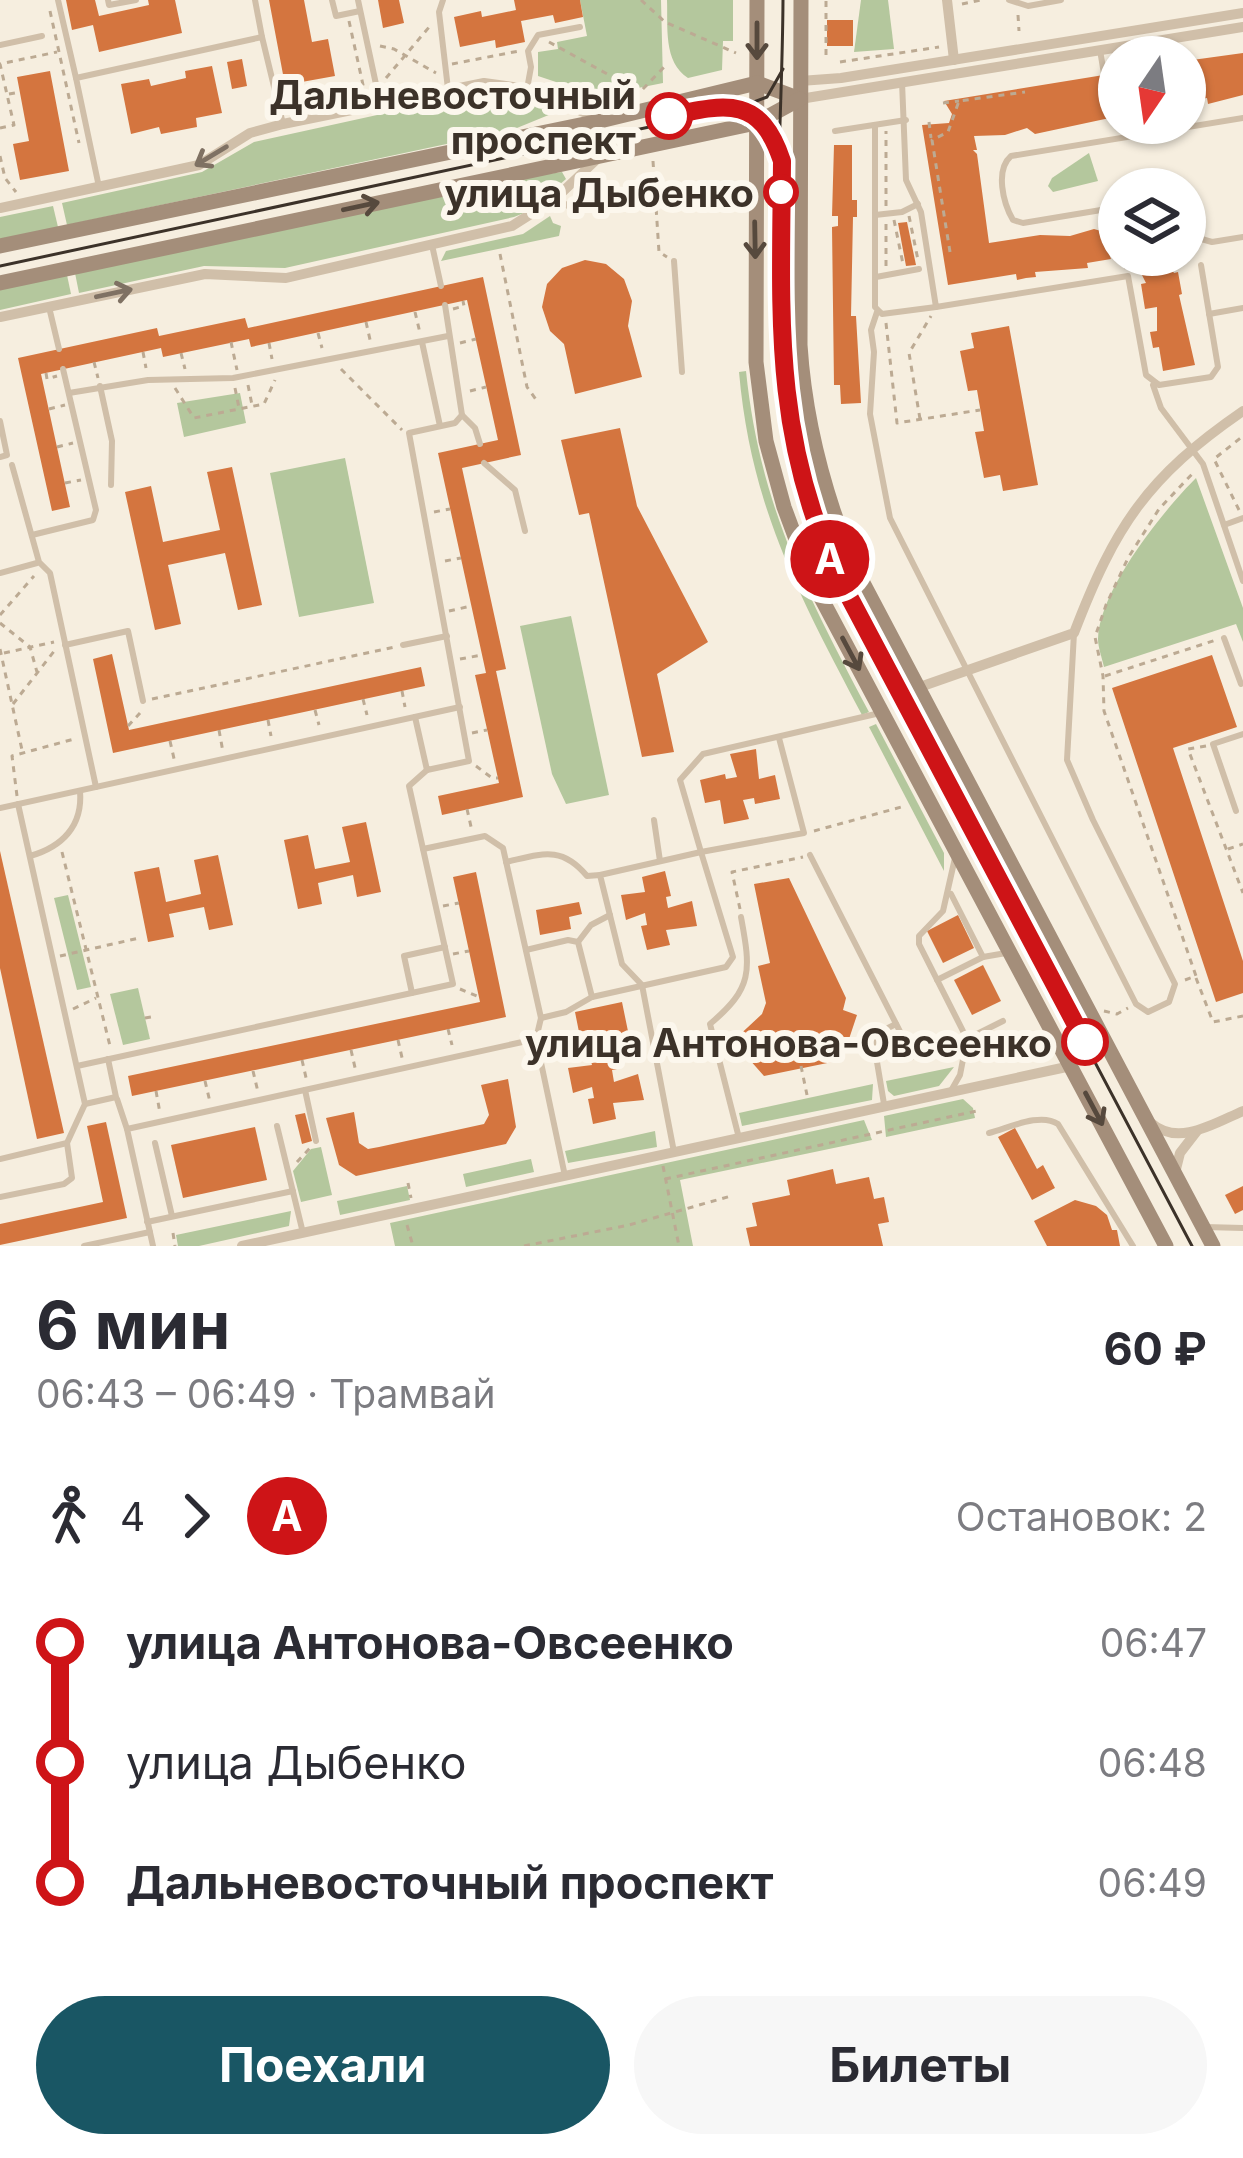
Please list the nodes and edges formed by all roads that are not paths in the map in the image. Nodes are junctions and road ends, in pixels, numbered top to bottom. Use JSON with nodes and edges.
{"nodes":[{"id":1,"x":58,"y":0,"type":"edge"},
{"id":2,"x":108,"y":0,"type":"edge"},
{"id":3,"x":136,"y":0,"type":"edge"},
{"id":4,"x":255,"y":0,"type":"edge"},
{"id":5,"x":332,"y":0,"type":"edge"},
{"id":6,"x":358,"y":0,"type":"edge"},
{"id":7,"x":443,"y":0,"type":"edge"},
{"id":8,"x":757,"y":0,"type":"edge"},
{"id":9,"x":801,"y":0,"type":"edge"},
{"id":10,"x":946,"y":0,"type":"edge"},
{"id":11,"x":1009,"y":0,"type":"edge"},
{"id":12,"x":1061,"y":0,"type":"edge"},
{"id":13,"x":360,"y":11,"type":"junction"},
{"id":14,"x":1243,"y":14,"type":"edge"},
{"id":15,"x":580,"y":27,"type":"dead end"},
{"id":16,"x":1243,"y":27,"type":"edge"},
{"id":17,"x":1187,"y":36,"type":"edge"},
{"id":18,"x":42,"y":37,"type":"dead end"},
{"id":19,"x":262,"y":37,"type":"junction"},
{"id":20,"x":0,"y":45,"type":"edge"},
{"id":21,"x":1098,"y":50,"type":"edge"},
{"id":22,"x":954,"y":60,"type":"junction"},
{"id":23,"x":76,"y":79,"type":"junction"},
{"id":24,"x":800,"y":81,"type":"junction"},
{"id":25,"x":902,"y":82,"type":"junction"},
{"id":26,"x":447,"y":83,"type":"junction"},
{"id":27,"x":757,"y":83,"type":"junction"},
{"id":28,"x":527,"y":89,"type":"junction"},
{"id":29,"x":379,"y":97,"type":"junction"},
{"id":30,"x":800,"y":99,"type":"junction"},
{"id":31,"x":1243,"y":118,"type":"edge"},
{"id":32,"x":604,"y":120,"type":"junction"},
{"id":33,"x":906,"y":120,"type":"junction"},
{"id":34,"x":756,"y":123,"type":"junction"},
{"id":35,"x":283,"y":124,"type":"junction"},
{"id":36,"x":1206,"y":124,"type":"edge"},
{"id":37,"x":875,"y":125,"type":"junction"},
{"id":38,"x":835,"y":131,"type":"dead end"},
{"id":39,"x":1098,"y":142,"type":"edge"},
{"id":40,"x":600,"y":156,"type":"junction"},
{"id":41,"x":99,"y":187,"type":"junction"},
{"id":42,"x":556,"y":198,"type":"junction"},
{"id":43,"x":632,"y":202,"type":"dead end"},
{"id":44,"x":918,"y":204,"type":"junction"},
{"id":45,"x":0,"y":208,"type":"edge"},
{"id":46,"x":1098,"y":210,"type":"edge"},
{"id":47,"x":875,"y":215,"type":"junction"},
{"id":48,"x":1243,"y":237,"type":"edge"},
{"id":49,"x":1206,"y":240,"type":"edge"},
{"id":50,"x":432,"y":244,"type":"junction"},
{"id":51,"x":0,"y":247,"type":"edge"},
{"id":52,"x":674,"y":261,"type":"road end"},
{"id":53,"x":920,"y":268,"type":"road end"},
{"id":54,"x":1203,"y":276,"type":"edge"},
{"id":55,"x":875,"y":277,"type":"junction"},
{"id":56,"x":0,"y":283,"type":"edge"},
{"id":57,"x":441,"y":286,"type":"dead end"},
{"id":58,"x":49,"y":307,"type":"junction"},
{"id":59,"x":936,"y":307,"type":"junction"},
{"id":60,"x":446,"y":308,"type":"road end"},
{"id":61,"x":1243,"y":308,"type":"edge"},
{"id":62,"x":877,"y":312,"type":"junction"},
{"id":63,"x":1209,"y":314,"type":"junction"},
{"id":64,"x":0,"y":317,"type":"edge"},
{"id":65,"x":449,"y":340,"type":"junction"},
{"id":66,"x":422,"y":342,"type":"junction"},
{"id":67,"x":58,"y":349,"type":"dead end"},
{"id":68,"x":63,"y":369,"type":"dead end"},
{"id":69,"x":682,"y":373,"type":"dead end"},
{"id":70,"x":1151,"y":382,"type":"junction"},
{"id":71,"x":100,"y":386,"type":"junction"},
{"id":72,"x":69,"y":393,"type":"junction"},
{"id":73,"x":1243,"y":411,"type":"edge"},
{"id":74,"x":462,"y":415,"type":"junction"},
{"id":75,"x":0,"y":422,"type":"edge"},
{"id":76,"x":440,"y":426,"type":"junction"},
{"id":77,"x":480,"y":444,"type":"dead end"},
{"id":78,"x":1193,"y":450,"type":"junction"},
{"id":79,"x":0,"y":457,"type":"edge"},
{"id":80,"x":484,"y":463,"type":"dead end"},
{"id":81,"x":12,"y":465,"type":"dead end"},
{"id":82,"x":111,"y":485,"type":"dead end"},
{"id":83,"x":1243,"y":516,"type":"edge"},
{"id":84,"x":1223,"y":525,"type":"junction"},
{"id":85,"x":525,"y":531,"type":"dead end"},
{"id":86,"x":32,"y":536,"type":"junction"},
{"id":87,"x":39,"y":562,"type":"junction"},
{"id":88,"x":0,"y":573,"type":"edge"},
{"id":89,"x":1243,"y":581,"type":"edge"},
{"id":90,"x":1074,"y":633,"type":"junction"},
{"id":91,"x":447,"y":636,"type":"junction"},
{"id":92,"x":1224,"y":638,"type":"road end"},
{"id":93,"x":65,"y":645,"type":"junction"},
{"id":94,"x":403,"y":645,"type":"road end"},
{"id":95,"x":967,"y":673,"type":"junction"},
{"id":96,"x":1242,"y":686,"type":"edge"},
{"id":97,"x":917,"y":688,"type":"junction"},
{"id":98,"x":143,"y":701,"type":"road end"},
{"id":99,"x":460,"y":707,"type":"junction"},
{"id":100,"x":882,"y":712,"type":"junction"},
{"id":101,"x":411,"y":717,"type":"junction"},
{"id":102,"x":1243,"y":734,"type":"edge"},
{"id":103,"x":779,"y":738,"type":"junction"},
{"id":104,"x":427,"y":770,"type":"junction"},
{"id":105,"x":96,"y":787,"type":"junction"},
{"id":106,"x":80,"y":790,"type":"junction"},
{"id":107,"x":18,"y":804,"type":"junction"},
{"id":108,"x":0,"y":808,"type":"edge"},
{"id":109,"x":1235,"y":811,"type":"dead end"},
{"id":110,"x":653,"y":820,"type":"dead end"},
{"id":111,"x":423,"y":849,"type":"junction"},
{"id":112,"x":701,"y":852,"type":"junction"},
{"id":113,"x":956,"y":855,"type":"junction"},
{"id":114,"x":30,"y":856,"type":"junction"},
{"id":115,"x":810,"y":856,"type":"road end"},
{"id":116,"x":660,"y":861,"type":"junction"},
{"id":117,"x":506,"y":862,"type":"junction"},
{"id":118,"x":600,"y":875,"type":"junction"},
{"id":119,"x":949,"y":891,"type":"junction"},
{"id":120,"x":610,"y":915,"type":"junction"},
{"id":121,"x":741,"y":917,"type":"road end"},
{"id":122,"x":578,"y":942,"type":"junction"},
{"id":123,"x":526,"y":950,"type":"junction"},
{"id":124,"x":446,"y":951,"type":"junction"},
{"id":125,"x":1009,"y":953,"type":"junction"},
{"id":126,"x":983,"y":957,"type":"junction"},
{"id":127,"x":937,"y":980,"type":"junction"},
{"id":128,"x":642,"y":986,"type":"junction"},
{"id":129,"x":412,"y":993,"type":"junction"},
{"id":130,"x":592,"y":997,"type":"junction"},
{"id":131,"x":541,"y":1018,"type":"junction"},
{"id":132,"x":1003,"y":1021,"type":"dead end"},
{"id":133,"x":896,"y":1024,"type":"junction"},
{"id":134,"x":536,"y":1039,"type":"junction"},
{"id":135,"x":967,"y":1039,"type":"junction"},
{"id":136,"x":913,"y":1057,"type":"dead end"},
{"id":137,"x":111,"y":1059,"type":"junction"},
{"id":138,"x":76,"y":1066,"type":"junction"},
{"id":139,"x":1071,"y":1066,"type":"junction"},
{"id":140,"x":307,"y":1090,"type":"junction"},
{"id":141,"x":950,"y":1092,"type":"junction"},
{"id":142,"x":116,"y":1097,"type":"junction"},
{"id":143,"x":85,"y":1104,"type":"junction"},
{"id":144,"x":884,"y":1107,"type":"junction"},
{"id":145,"x":1243,"y":1111,"type":"edge"},
{"id":146,"x":1148,"y":1121,"type":"junction"},
{"id":147,"x":278,"y":1126,"type":"dead end"},
{"id":148,"x":128,"y":1130,"type":"junction"},
{"id":149,"x":1196,"y":1131,"type":"junction"},
{"id":150,"x":988,"y":1133,"type":"dead end"},
{"id":151,"x":739,"y":1138,"type":"junction"},
{"id":152,"x":316,"y":1141,"type":"road end"},
{"id":153,"x":67,"y":1143,"type":"junction"},
{"id":154,"x":155,"y":1143,"type":"dead end"},
{"id":155,"x":674,"y":1152,"type":"junction"},
{"id":156,"x":0,"y":1159,"type":"edge"},
{"id":157,"x":1175,"y":1173,"type":"junction"},
{"id":158,"x":565,"y":1176,"type":"junction"},
{"id":159,"x":293,"y":1191,"type":"junction"},
{"id":160,"x":0,"y":1197,"type":"edge"},
{"id":161,"x":172,"y":1216,"type":"junction"},
{"id":162,"x":147,"y":1222,"type":"junction"},
{"id":163,"x":1203,"y":1227,"type":"junction"},
{"id":164,"x":1240,"y":1227,"type":"edge"},
{"id":165,"x":150,"y":1232,"type":"junction"},
{"id":166,"x":303,"y":1233,"type":"junction"},
{"id":167,"x":84,"y":1246,"type":"edge"},
{"id":168,"x":153,"y":1246,"type":"edge"},
{"id":169,"x":242,"y":1246,"type":"edge"},
{"id":170,"x":1133,"y":1246,"type":"edge"},
{"id":171,"x":1166,"y":1246,"type":"edge"},
{"id":172,"x":1213,"y":1246,"type":"edge"}],
"edges":[{"from":1,"to":23,"type":"lane"},
{"from":2,"to":3,"type":"lane"},
{"from":4,"to":19,"type":"lane"},
{"from":5,"to":13,"type":"lane"},
{"from":6,"to":13,"type":"lane"},
{"from":7,"to":26,"type":"lane"},
{"from":8,"to":27,"type":"main road","one_way":true},
{"from":9,"to":24,"type":"main road"},
{"from":10,"to":22,"type":"street"},
{"from":11,"to":12,"type":"lane"},
{"from":13,"to":29,"type":"lane"},
{"from":14,"to":22,"type":"street"},
{"from":15,"to":28,"type":"lane"},
{"from":16,"to":17,"type":"street"},
{"from":18,"to":20,"type":"lane"},
{"from":19,"to":23,"type":"lane"},
{"from":19,"to":35,"type":"lane"},
{"from":21,"to":25,"type":"street"},
{"from":22,"to":24,"type":"street"},
{"from":23,"to":41,"type":"lane"},
{"from":24,"to":30,"type":"main road"},
{"from":25,"to":30,"type":"street"},
{"from":25,"to":33,"type":"lane"},
{"from":26,"to":28,"type":"street"},
{"from":26,"to":29,"type":"street"},
{"from":27,"to":30,"type":"main road"},
{"from":27,"to":32,"type":"main road"},
{"from":27,"to":34,"type":"main road"},
{"from":28,"to":32,"type":"street"},
{"from":29,"to":35,"type":"street"},
{"from":30,"to":34,"type":"main road"},
{"from":30,"to":97,"type":"main road"},
{"from":31,"to":36,"type":"lane"},
{"from":32,"to":51,"type":"main road"},
{"from":33,"to":37,"type":"lane"},
{"from":33,"to":44,"type":"lane"},
{"from":34,"to":40,"type":"main road"},
{"from":34,"to":100,"type":"main road","one_way":true},
{"from":35,"to":41,"type":"street","one_way":true},
{"from":37,"to":38,"type":"lane"},
{"from":37,"to":47,"type":"lane"},
{"from":39,"to":46,"type":"lane"},
{"from":40,"to":42,"type":"street"},
{"from":56,"to":40,"type":"main road","one_way":true},
{"from":41,"to":45,"type":"street"},
{"from":42,"to":43,"type":"lane"},
{"from":42,"to":50,"type":"street"},
{"from":44,"to":47,"type":"lane"},
{"from":44,"to":59,"type":"lane"},
{"from":47,"to":55,"type":"lane"},
{"from":48,"to":49,"type":"lane"},
{"from":50,"to":57,"type":"lane"},
{"from":58,"to":50,"type":"street","one_way":true},
{"from":52,"to":69,"type":"lane"},
{"from":53,"to":55,"type":"lane"},
{"from":54,"to":63,"type":"lane"},
{"from":55,"to":62,"type":"lane"},
{"from":58,"to":64,"type":"street"},
{"from":58,"to":67,"type":"lane"},
{"from":59,"to":62,"type":"lane"},
{"from":59,"to":70,"type":"lane"},
{"from":60,"to":65,"type":"lane"},
{"from":61,"to":63,"type":"lane"},
{"from":62,"to":95,"type":"lane"},
{"from":63,"to":70,"type":"lane"},
{"from":65,"to":66,"type":"lane"},
{"from":65,"to":74,"type":"lane"},
{"from":66,"to":71,"type":"lane"},
{"from":66,"to":76,"type":"lane"},
{"from":68,"to":72,"type":"lane"},
{"from":70,"to":78,"type":"lane"},
{"from":71,"to":72,"type":"lane"},
{"from":71,"to":82,"type":"lane"},
{"from":72,"to":86,"type":"lane"},
{"from":73,"to":78,"type":"street"},
{"from":74,"to":76,"type":"lane"},
{"from":74,"to":77,"type":"lane"},
{"from":75,"to":79,"type":"lane"},
{"from":76,"to":91,"type":"lane"},
{"from":78,"to":84,"type":"lane"},
{"from":78,"to":90,"type":"street"},
{"from":80,"to":85,"type":"lane"},
{"from":81,"to":86,"type":"lane"},
{"from":83,"to":84,"type":"lane"},
{"from":84,"to":89,"type":"lane"},
{"from":86,"to":87,"type":"lane"},
{"from":87,"to":88,"type":"lane"},
{"from":87,"to":93,"type":"lane"},
{"from":90,"to":95,"type":"street"},
{"from":90,"to":95,"type":"lane"},
{"from":91,"to":94,"type":"lane"},
{"from":91,"to":99,"type":"lane"},
{"from":92,"to":96,"type":"lane"},
{"from":93,"to":98,"type":"lane"},
{"from":93,"to":105,"type":"lane"},
{"from":95,"to":97,"type":"street"},
{"from":97,"to":146,"type":"main road"},
{"from":99,"to":101,"type":"lane"},
{"from":99,"to":104,"type":"lane"},
{"from":100,"to":103,"type":"lane"},
{"from":100,"to":113,"type":"main road"},
{"from":101,"to":104,"type":"lane"},
{"from":101,"to":105,"type":"lane"},
{"from":102,"to":109,"type":"lane"},
{"from":103,"to":112,"type":"lane"},
{"from":103,"to":112,"type":"lane"},
{"from":104,"to":111,"type":"lane"},
{"from":105,"to":106,"type":"lane"},
{"from":106,"to":107,"type":"lane"},
{"from":106,"to":114,"type":"lane"},
{"from":107,"to":108,"type":"lane"},
{"from":107,"to":114,"type":"lane"},
{"from":110,"to":116,"type":"lane"},
{"from":111,"to":117,"type":"lane"},
{"from":111,"to":124,"type":"lane"},
{"from":112,"to":116,"type":"lane"},
{"from":112,"to":128,"type":"lane"},
{"from":113,"to":119,"type":"lane"},
{"from":113,"to":125,"type":"main road"},
{"from":114,"to":138,"type":"lane"},
{"from":115,"to":133,"type":"lane"},
{"from":116,"to":118,"type":"lane"},
{"from":117,"to":118,"type":"lane"},
{"from":117,"to":123,"type":"lane"},
{"from":118,"to":120,"type":"lane"},
{"from":119,"to":126,"type":"lane"},
{"from":119,"to":127,"type":"lane"},
{"from":120,"to":122,"type":"lane"},
{"from":120,"to":128,"type":"lane"},
{"from":121,"to":151,"type":"lane"},
{"from":122,"to":123,"type":"lane"},
{"from":122,"to":130,"type":"lane"},
{"from":123,"to":131,"type":"lane"},
{"from":124,"to":129,"type":"lane"},
{"from":124,"to":129,"type":"lane"},
{"from":125,"to":126,"type":"lane"},
{"from":125,"to":139,"type":"main road"},
{"from":126,"to":127,"type":"lane"},
{"from":127,"to":135,"type":"lane"},
{"from":128,"to":130,"type":"lane"},
{"from":128,"to":155,"type":"lane"},
{"from":129,"to":137,"type":"lane"},
{"from":130,"to":131,"type":"lane"},
{"from":131,"to":134,"type":"lane"},
{"from":132,"to":135,"type":"lane"},
{"from":133,"to":136,"type":"lane"},
{"from":133,"to":144,"type":"lane"},
{"from":134,"to":140,"type":"lane"},
{"from":134,"to":158,"type":"lane"},
{"from":135,"to":141,"type":"lane"},
{"from":137,"to":138,"type":"lane"},
{"from":137,"to":142,"type":"lane"},
{"from":138,"to":143,"type":"lane"},
{"from":139,"to":141,"type":"street"},
{"from":139,"to":171,"type":"main road","one_way":true},
{"from":140,"to":148,"type":"lane"},
{"from":140,"to":152,"type":"lane"},
{"from":141,"to":144,"type":"street"},
{"from":142,"to":143,"type":"lane"},
{"from":142,"to":148,"type":"lane"},
{"from":143,"to":153,"type":"lane"},
{"from":144,"to":151,"type":"street"},
{"from":145,"to":149,"type":"street"},
{"from":146,"to":149,"type":"street"},
{"from":146,"to":157,"type":"main road"},
{"from":147,"to":159,"type":"lane"},
{"from":148,"to":162,"type":"lane"},
{"from":149,"to":157,"type":"street"},
{"from":150,"to":170,"type":"lane"},
{"from":151,"to":155,"type":"street"},
{"from":153,"to":156,"type":"lane"},
{"from":153,"to":160,"type":"lane"},
{"from":154,"to":161,"type":"lane"},
{"from":155,"to":158,"type":"street"},
{"from":157,"to":163,"type":"main road"},
{"from":158,"to":166,"type":"street"},
{"from":159,"to":161,"type":"lane"},
{"from":159,"to":166,"type":"lane"},
{"from":161,"to":162,"type":"lane"},
{"from":162,"to":165,"type":"lane"},
{"from":163,"to":164,"type":"lane"},
{"from":163,"to":172,"type":"main road"},
{"from":165,"to":167,"type":"lane"},
{"from":165,"to":168,"type":"lane"},
{"from":166,"to":169,"type":"street"}]}
